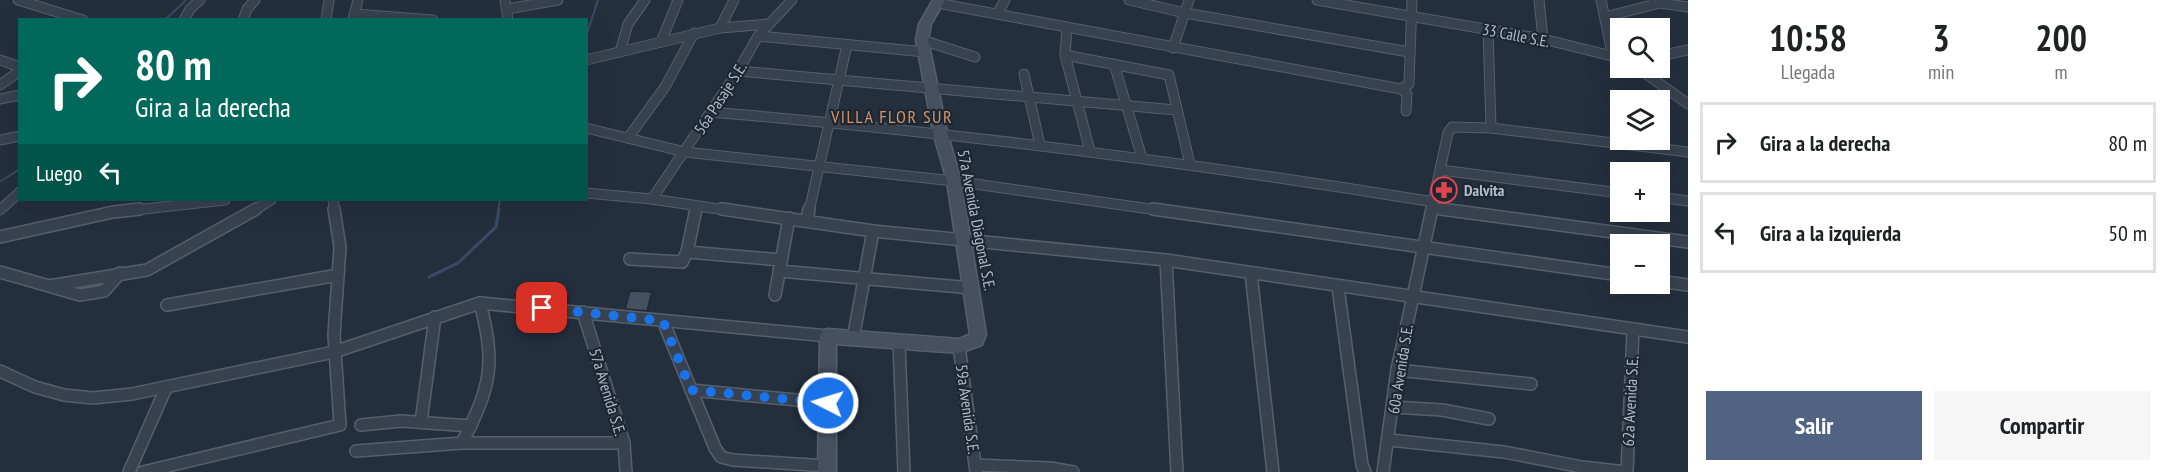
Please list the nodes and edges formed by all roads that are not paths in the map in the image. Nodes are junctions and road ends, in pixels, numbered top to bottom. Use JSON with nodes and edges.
{"nodes":[{"id":1,"x":18,"y":0,"type":"edge"},
{"id":2,"x":200,"y":0,"type":"edge"},
{"id":3,"x":255,"y":0,"type":"edge"},
{"id":4,"x":329,"y":0,"type":"edge"},
{"id":5,"x":358,"y":0,"type":"edge"},
{"id":6,"x":558,"y":0,"type":"edge"},
{"id":7,"x":645,"y":0,"type":"edge"},
{"id":8,"x":678,"y":0,"type":"edge"},
{"id":9,"x":734,"y":0,"type":"edge"},
{"id":10,"x":792,"y":0,"type":"edge"},
{"id":11,"x":1005,"y":0,"type":"edge"},
{"id":12,"x":1129,"y":0,"type":"edge"},
{"id":13,"x":1189,"y":0,"type":"edge"},
{"id":14,"x":1317,"y":0,"type":"edge"},
{"id":15,"x":1412,"y":0,"type":"edge"},
{"id":16,"x":1539,"y":0,"type":"edge"},
{"id":17,"x":1601,"y":0,"type":"edge"},
{"id":18,"x":1645,"y":0,"type":"edge"},
{"id":19,"x":938,"y":2,"type":"edge"},
{"id":20,"x":1660,"y":3,"type":"junction"},
{"id":21,"x":506,"y":4,"type":"edge"},
{"id":22,"x":1688,"y":7,"type":"edge"},
{"id":23,"x":1185,"y":13,"type":"junction"},
{"id":24,"x":998,"y":14,"type":"junction"},
{"id":25,"x":1411,"y":15,"type":"junction"},
{"id":26,"x":354,"y":17,"type":"edge"},
{"id":27,"x":1605,"y":17,"type":"junction"},
{"id":28,"x":76,"y":18,"type":"edge"},
{"id":29,"x":185,"y":18,"type":"edge"},
{"id":30,"x":244,"y":18,"type":"edge"},
{"id":31,"x":326,"y":18,"type":"edge"},
{"id":32,"x":380,"y":18,"type":"edge"},
{"id":33,"x":769,"y":24,"type":"junction"},
{"id":34,"x":1067,"y":27,"type":"junction"},
{"id":35,"x":720,"y":28,"type":"junction"},
{"id":36,"x":1488,"y":29,"type":"junction"},
{"id":37,"x":694,"y":33,"type":"junction"},
{"id":38,"x":758,"y":36,"type":"junction"},
{"id":39,"x":1610,"y":36,"type":"edge"},
{"id":40,"x":1543,"y":39,"type":"junction"},
{"id":41,"x":661,"y":42,"type":"junction"},
{"id":42,"x":847,"y":45,"type":"junction"},
{"id":43,"x":924,"y":46,"type":"junction"},
{"id":44,"x":1173,"y":48,"type":"junction"},
{"id":45,"x":1688,"y":50,"type":"edge"},
{"id":46,"x":620,"y":52,"type":"junction"},
{"id":47,"x":1409,"y":52,"type":"junction"},
{"id":48,"x":1670,"y":54,"type":"edge"},
{"id":49,"x":1065,"y":55,"type":"junction"},
{"id":50,"x":1610,"y":56,"type":"edge"},
{"id":51,"x":975,"y":57,"type":"dead end"},
{"id":52,"x":588,"y":59,"type":"edge"},
{"id":53,"x":0,"y":60,"type":"edge"},
{"id":54,"x":1114,"y":64,"type":"junction"},
{"id":55,"x":18,"y":66,"type":"edge"},
{"id":56,"x":738,"y":71,"type":"junction"},
{"id":57,"x":18,"y":72,"type":"edge"},
{"id":58,"x":1024,"y":74,"type":"dead end"},
{"id":59,"x":1652,"y":78,"type":"edge"},
{"id":60,"x":840,"y":81,"type":"junction"},
{"id":61,"x":0,"y":85,"type":"edge"},
{"id":62,"x":932,"y":89,"type":"junction"},
{"id":63,"x":1401,"y":89,"type":"junction"},
{"id":64,"x":18,"y":95,"type":"edge"},
{"id":65,"x":1029,"y":98,"type":"junction"},
{"id":66,"x":0,"y":99,"type":"edge"},
{"id":67,"x":1077,"y":102,"type":"junction"},
{"id":68,"x":1688,"y":104,"type":"edge"},
{"id":69,"x":1126,"y":106,"type":"junction"},
{"id":70,"x":1176,"y":110,"type":"junction"},
{"id":71,"x":1406,"y":111,"type":"dead end"},
{"id":72,"x":710,"y":112,"type":"junction"},
{"id":73,"x":830,"y":122,"type":"junction"},
{"id":74,"x":588,"y":128,"type":"edge"},
{"id":75,"x":1491,"y":128,"type":"junction"},
{"id":76,"x":940,"y":132,"type":"junction"},
{"id":77,"x":18,"y":136,"type":"edge"},
{"id":78,"x":628,"y":138,"type":"junction"},
{"id":79,"x":0,"y":140,"type":"edge"},
{"id":80,"x":1040,"y":145,"type":"junction"},
{"id":81,"x":1090,"y":151,"type":"junction"},
{"id":82,"x":685,"y":152,"type":"junction"},
{"id":83,"x":1688,"y":152,"type":"edge"},
{"id":84,"x":1142,"y":158,"type":"junction"},
{"id":85,"x":1190,"y":164,"type":"junction"},
{"id":86,"x":819,"y":166,"type":"junction"},
{"id":87,"x":1440,"y":170,"type":"junction"},
{"id":88,"x":954,"y":181,"type":"junction"},
{"id":89,"x":1610,"y":192,"type":"edge"},
{"id":90,"x":588,"y":193,"type":"edge"},
{"id":91,"x":18,"y":194,"type":"edge"},
{"id":92,"x":652,"y":199,"type":"junction"},
{"id":93,"x":1670,"y":199,"type":"edge"},
{"id":94,"x":216,"y":201,"type":"edge"},
{"id":95,"x":269,"y":201,"type":"edge"},
{"id":96,"x":333,"y":201,"type":"edge"},
{"id":97,"x":1688,"y":201,"type":"edge"},
{"id":98,"x":1434,"y":205,"type":"junction"},
{"id":99,"x":696,"y":207,"type":"junction"},
{"id":100,"x":0,"y":210,"type":"edge"},
{"id":101,"x":789,"y":218,"type":"junction"},
{"id":102,"x":807,"y":220,"type":"junction"},
{"id":103,"x":873,"y":231,"type":"junction"},
{"id":104,"x":0,"y":237,"type":"edge"},
{"id":105,"x":964,"y":239,"type":"junction"},
{"id":106,"x":1688,"y":242,"type":"edge"},
{"id":107,"x":1423,"y":248,"type":"junction"},
{"id":108,"x":687,"y":252,"type":"junction"},
{"id":109,"x":630,"y":259,"type":"dead end"},
{"id":110,"x":1166,"y":260,"type":"junction"},
{"id":111,"x":780,"y":266,"type":"junction"},
{"id":112,"x":1251,"y":273,"type":"junction"},
{"id":113,"x":1610,"y":274,"type":"edge"},
{"id":114,"x":1,"y":275,"type":"edge"},
{"id":115,"x":338,"y":275,"type":"junction"},
{"id":116,"x":865,"y":280,"type":"junction"},
{"id":117,"x":1670,"y":282,"type":"edge"},
{"id":118,"x":1688,"y":285,"type":"edge"},
{"id":119,"x":1338,"y":287,"type":"junction"},
{"id":120,"x":972,"y":288,"type":"junction"},
{"id":121,"x":775,"y":296,"type":"dead end"},
{"id":122,"x":1412,"y":298,"type":"junction"},
{"id":123,"x":480,"y":303,"type":"junction"},
{"id":124,"x":167,"y":305,"type":"dead end"},
{"id":125,"x":583,"y":312,"type":"junction"},
{"id":126,"x":435,"y":317,"type":"junction"},
{"id":127,"x":663,"y":321,"type":"junction"},
{"id":128,"x":1633,"y":330,"type":"junction"},
{"id":129,"x":828,"y":336,"type":"junction"},
{"id":130,"x":1688,"y":338,"type":"edge"},
{"id":131,"x":853,"y":339,"type":"junction"},
{"id":132,"x":898,"y":343,"type":"junction"},
{"id":133,"x":959,"y":346,"type":"junction"},
{"id":134,"x":336,"y":351,"type":"junction"},
{"id":135,"x":0,"y":370,"type":"edge"},
{"id":136,"x":1397,"y":370,"type":"junction"},
{"id":137,"x":1531,"y":384,"type":"dead end"},
{"id":138,"x":166,"y":388,"type":"junction"},
{"id":139,"x":691,"y":390,"type":"junction"},
{"id":140,"x":828,"y":403,"type":"junction"},
{"id":141,"x":1393,"y":407,"type":"junction"},
{"id":142,"x":1489,"y":419,"type":"dead end"},
{"id":143,"x":421,"y":422,"type":"junction"},
{"id":144,"x":361,"y":425,"type":"dead end"},
{"id":145,"x":471,"y":426,"type":"junction"},
{"id":146,"x":1389,"y":440,"type":"junction"},
{"id":147,"x":462,"y":443,"type":"junction"},
{"id":148,"x":624,"y":443,"type":"junction"},
{"id":149,"x":356,"y":451,"type":"dead end"},
{"id":150,"x":976,"y":468,"type":"edge"},
{"id":151,"x":827,"y":469,"type":"edge"},
{"id":152,"x":1024,"y":469,"type":"edge"},
{"id":153,"x":129,"y":472,"type":"edge"},
{"id":154,"x":143,"y":472,"type":"edge"},
{"id":155,"x":626,"y":472,"type":"edge"},
{"id":156,"x":904,"y":472,"type":"edge"},
{"id":157,"x":1072,"y":472,"type":"edge"},
{"id":158,"x":1177,"y":472,"type":"edge"},
{"id":159,"x":1273,"y":472,"type":"edge"},
{"id":160,"x":1365,"y":472,"type":"edge"},
{"id":161,"x":1383,"y":472,"type":"edge"},
{"id":162,"x":1626,"y":472,"type":"edge"}],
"edges":[{"from":1,"to":28,"type":"street"},
{"from":2,"to":29,"type":"street"},
{"from":3,"to":30,"type":"street"},
{"from":4,"to":31,"type":"street"},
{"from":5,"to":26,"type":"street"},
{"from":6,"to":21,"type":"street"},
{"from":7,"to":46,"type":"street"},
{"from":8,"to":41,"type":"street"},
{"from":9,"to":35,"type":"street"},
{"from":10,"to":33,"type":"street","name":"56a Pasaje S.E."},
{"from":11,"to":24,"type":"street"},
{"from":12,"to":23,"type":"street"},
{"from":13,"to":23,"type":"street"},
{"from":14,"to":25,"type":"street","name":"33 Calle S.E."},
{"from":15,"to":25,"type":"street"},
{"from":16,"to":40,"type":"street"},
{"from":17,"to":27,"type":"street"},
{"from":18,"to":20,"type":"street"},
{"from":19,"to":24,"type":"street"},
{"from":19,"to":43,"type":"street"},
{"from":20,"to":22,"type":"street"},
{"from":20,"to":27,"type":"street"},
{"from":23,"to":44,"type":"street"},
{"from":23,"to":47,"type":"street"},
{"from":24,"to":34,"type":"street"},
{"from":25,"to":36,"type":"street","name":"33 Calle S.E."},
{"from":25,"to":47,"type":"street"},
{"from":26,"to":32,"type":"street"},
{"from":27,"to":39,"type":"street"},
{"from":33,"to":35,"type":"street"},
{"from":33,"to":38,"type":"street","name":"56a Pasaje S.E."},
{"from":34,"to":44,"type":"street"},
{"from":34,"to":49,"type":"street"},
{"from":35,"to":37,"type":"street"},
{"from":36,"to":40,"type":"street","name":"33 Calle S.E."},
{"from":36,"to":75,"type":"street"},
{"from":37,"to":41,"type":"street"},
{"from":37,"to":78,"type":"street"},
{"from":38,"to":42,"type":"street"},
{"from":38,"to":56,"type":"street","name":"56a Pasaje S.E."},
{"from":40,"to":50,"type":"street","name":"33 Calle S.E."},
{"from":41,"to":46,"type":"street"},
{"from":42,"to":43,"type":"street"},
{"from":42,"to":60,"type":"street"},
{"from":43,"to":51,"type":"street"},
{"from":43,"to":62,"type":"street","name":"57a Avenida Diagonal S.E."},
{"from":44,"to":63,"type":"street"},
{"from":45,"to":48,"type":"street"},
{"from":46,"to":52,"type":"street"},
{"from":47,"to":63,"type":"street"},
{"from":49,"to":54,"type":"street"},
{"from":49,"to":67,"type":"street"},
{"from":53,"to":55,"type":"street"},
{"from":54,"to":69,"type":"street"},
{"from":54,"to":70,"type":"street"},
{"from":56,"to":60,"type":"street"},
{"from":56,"to":72,"type":"street","name":"56a Pasaje S.E."},
{"from":57,"to":61,"type":"street"},
{"from":58,"to":65,"type":"street"},
{"from":59,"to":68,"type":"street"},
{"from":60,"to":62,"type":"street"},
{"from":60,"to":73,"type":"street"},
{"from":62,"to":65,"type":"street"},
{"from":62,"to":76,"type":"street","name":"57a Avenida Diagonal S.E."},
{"from":63,"to":71,"type":"street"},
{"from":64,"to":66,"type":"street"},
{"from":65,"to":67,"type":"street"},
{"from":65,"to":80,"type":"street"},
{"from":67,"to":69,"type":"street"},
{"from":67,"to":81,"type":"street"},
{"from":69,"to":70,"type":"street"},
{"from":69,"to":84,"type":"street"},
{"from":70,"to":85,"type":"street"},
{"from":72,"to":73,"type":"street"},
{"from":72,"to":82,"type":"street","name":"56a Pasaje S.E."},
{"from":73,"to":76,"type":"street"},
{"from":73,"to":86,"type":"street"},
{"from":74,"to":78,"type":"street"},
{"from":75,"to":83,"type":"street"},
{"from":75,"to":87,"type":"street","name":"60a Avenida S.E."},
{"from":76,"to":80,"type":"street"},
{"from":76,"to":88,"type":"street","name":"57a Avenida Diagonal S.E."},
{"from":77,"to":79,"type":"street"},
{"from":78,"to":82,"type":"street"},
{"from":80,"to":81,"type":"street"},
{"from":81,"to":84,"type":"street"},
{"from":82,"to":86,"type":"street"},
{"from":82,"to":92,"type":"street","name":"56a Pasaje S.E."},
{"from":84,"to":85,"type":"street"},
{"from":85,"to":98,"type":"street"},
{"from":86,"to":88,"type":"street"},
{"from":86,"to":102,"type":"street"},
{"from":87,"to":89,"type":"street"},
{"from":87,"to":98,"type":"street","name":"60a Avenida S.E."},
{"from":88,"to":105,"type":"street","name":"57a Avenida Diagonal S.E."},
{"from":88,"to":107,"type":"street"},
{"from":90,"to":92,"type":"street"},
{"from":91,"to":100,"type":"street"},
{"from":92,"to":99,"type":"street"},
{"from":93,"to":97,"type":"street"},
{"from":94,"to":104,"type":"street"},
{"from":95,"to":114,"type":"street"},
{"from":96,"to":115,"type":"street"},
{"from":98,"to":106,"type":"street"},
{"from":98,"to":107,"type":"street","name":"60a Avenida S.E."},
{"from":99,"to":101,"type":"street"},
{"from":99,"to":108,"type":"street"},
{"from":101,"to":102,"type":"street"},
{"from":101,"to":111,"type":"street"},
{"from":102,"to":103,"type":"street"},
{"from":103,"to":105,"type":"street"},
{"from":103,"to":116,"type":"street"},
{"from":105,"to":110,"type":"street"},
{"from":105,"to":120,"type":"street","name":"57a Avenida Diagonal S.E."},
{"from":107,"to":113,"type":"street"},
{"from":107,"to":122,"type":"street","name":"60a Avenida S.E."},
{"from":108,"to":109,"type":"street"},
{"from":108,"to":111,"type":"street"},
{"from":110,"to":112,"type":"street"},
{"from":110,"to":158,"type":"street"},
{"from":111,"to":116,"type":"street"},
{"from":111,"to":121,"type":"street"},
{"from":112,"to":119,"type":"street"},
{"from":112,"to":159,"type":"street"},
{"from":115,"to":124,"type":"street"},
{"from":115,"to":134,"type":"street"},
{"from":116,"to":120,"type":"street"},
{"from":116,"to":131,"type":"street"},
{"from":117,"to":118,"type":"street"},
{"from":119,"to":122,"type":"street"},
{"from":119,"to":160,"type":"street"},
{"from":120,"to":133,"type":"street","name":"57a Avenida Diagonal S.E."},
{"from":122,"to":128,"type":"street"},
{"from":122,"to":136,"type":"street","name":"60a Avenida S.E."},
{"from":123,"to":125,"type":"street"},
{"from":123,"to":126,"type":"street"},
{"from":123,"to":145,"type":"street"},
{"from":125,"to":127,"type":"street"},
{"from":125,"to":148,"type":"street","name":"57a Avenida S.E."},
{"from":126,"to":134,"type":"street"},
{"from":126,"to":143,"type":"street"},
{"from":127,"to":129,"type":"street"},
{"from":127,"to":139,"type":"street"},
{"from":128,"to":130,"type":"street"},
{"from":128,"to":162,"type":"street","name":"62a Avenida S.E."},
{"from":129,"to":131,"type":"street"},
{"from":129,"to":140,"type":"street"},
{"from":131,"to":132,"type":"street"},
{"from":132,"to":133,"type":"street"},
{"from":132,"to":156,"type":"street"},
{"from":133,"to":150,"type":"street","name":"59a Avenida S.E."},
{"from":134,"to":138,"type":"street"},
{"from":134,"to":154,"type":"street"},
{"from":135,"to":138,"type":"street"},
{"from":136,"to":137,"type":"street"},
{"from":136,"to":141,"type":"street","name":"60a Avenida S.E."},
{"from":138,"to":153,"type":"street"},
{"from":139,"to":140,"type":"street"},
{"from":139,"to":151,"type":"street"},
{"from":140,"to":151,"type":"street"},
{"from":141,"to":142,"type":"street"},
{"from":141,"to":146,"type":"street","name":"60a Avenida S.E."},
{"from":143,"to":144,"type":"street"},
{"from":143,"to":145,"type":"street"},
{"from":145,"to":147,"type":"street"},
{"from":146,"to":161,"type":"street","name":"60a Avenida S.E."},
{"from":146,"to":162,"type":"street"},
{"from":147,"to":148,"type":"street"},
{"from":147,"to":149,"type":"street"},
{"from":148,"to":155,"type":"street","name":"57a Avenida S.E."},
{"from":150,"to":152,"type":"street"},
{"from":152,"to":157,"type":"street"}]}
